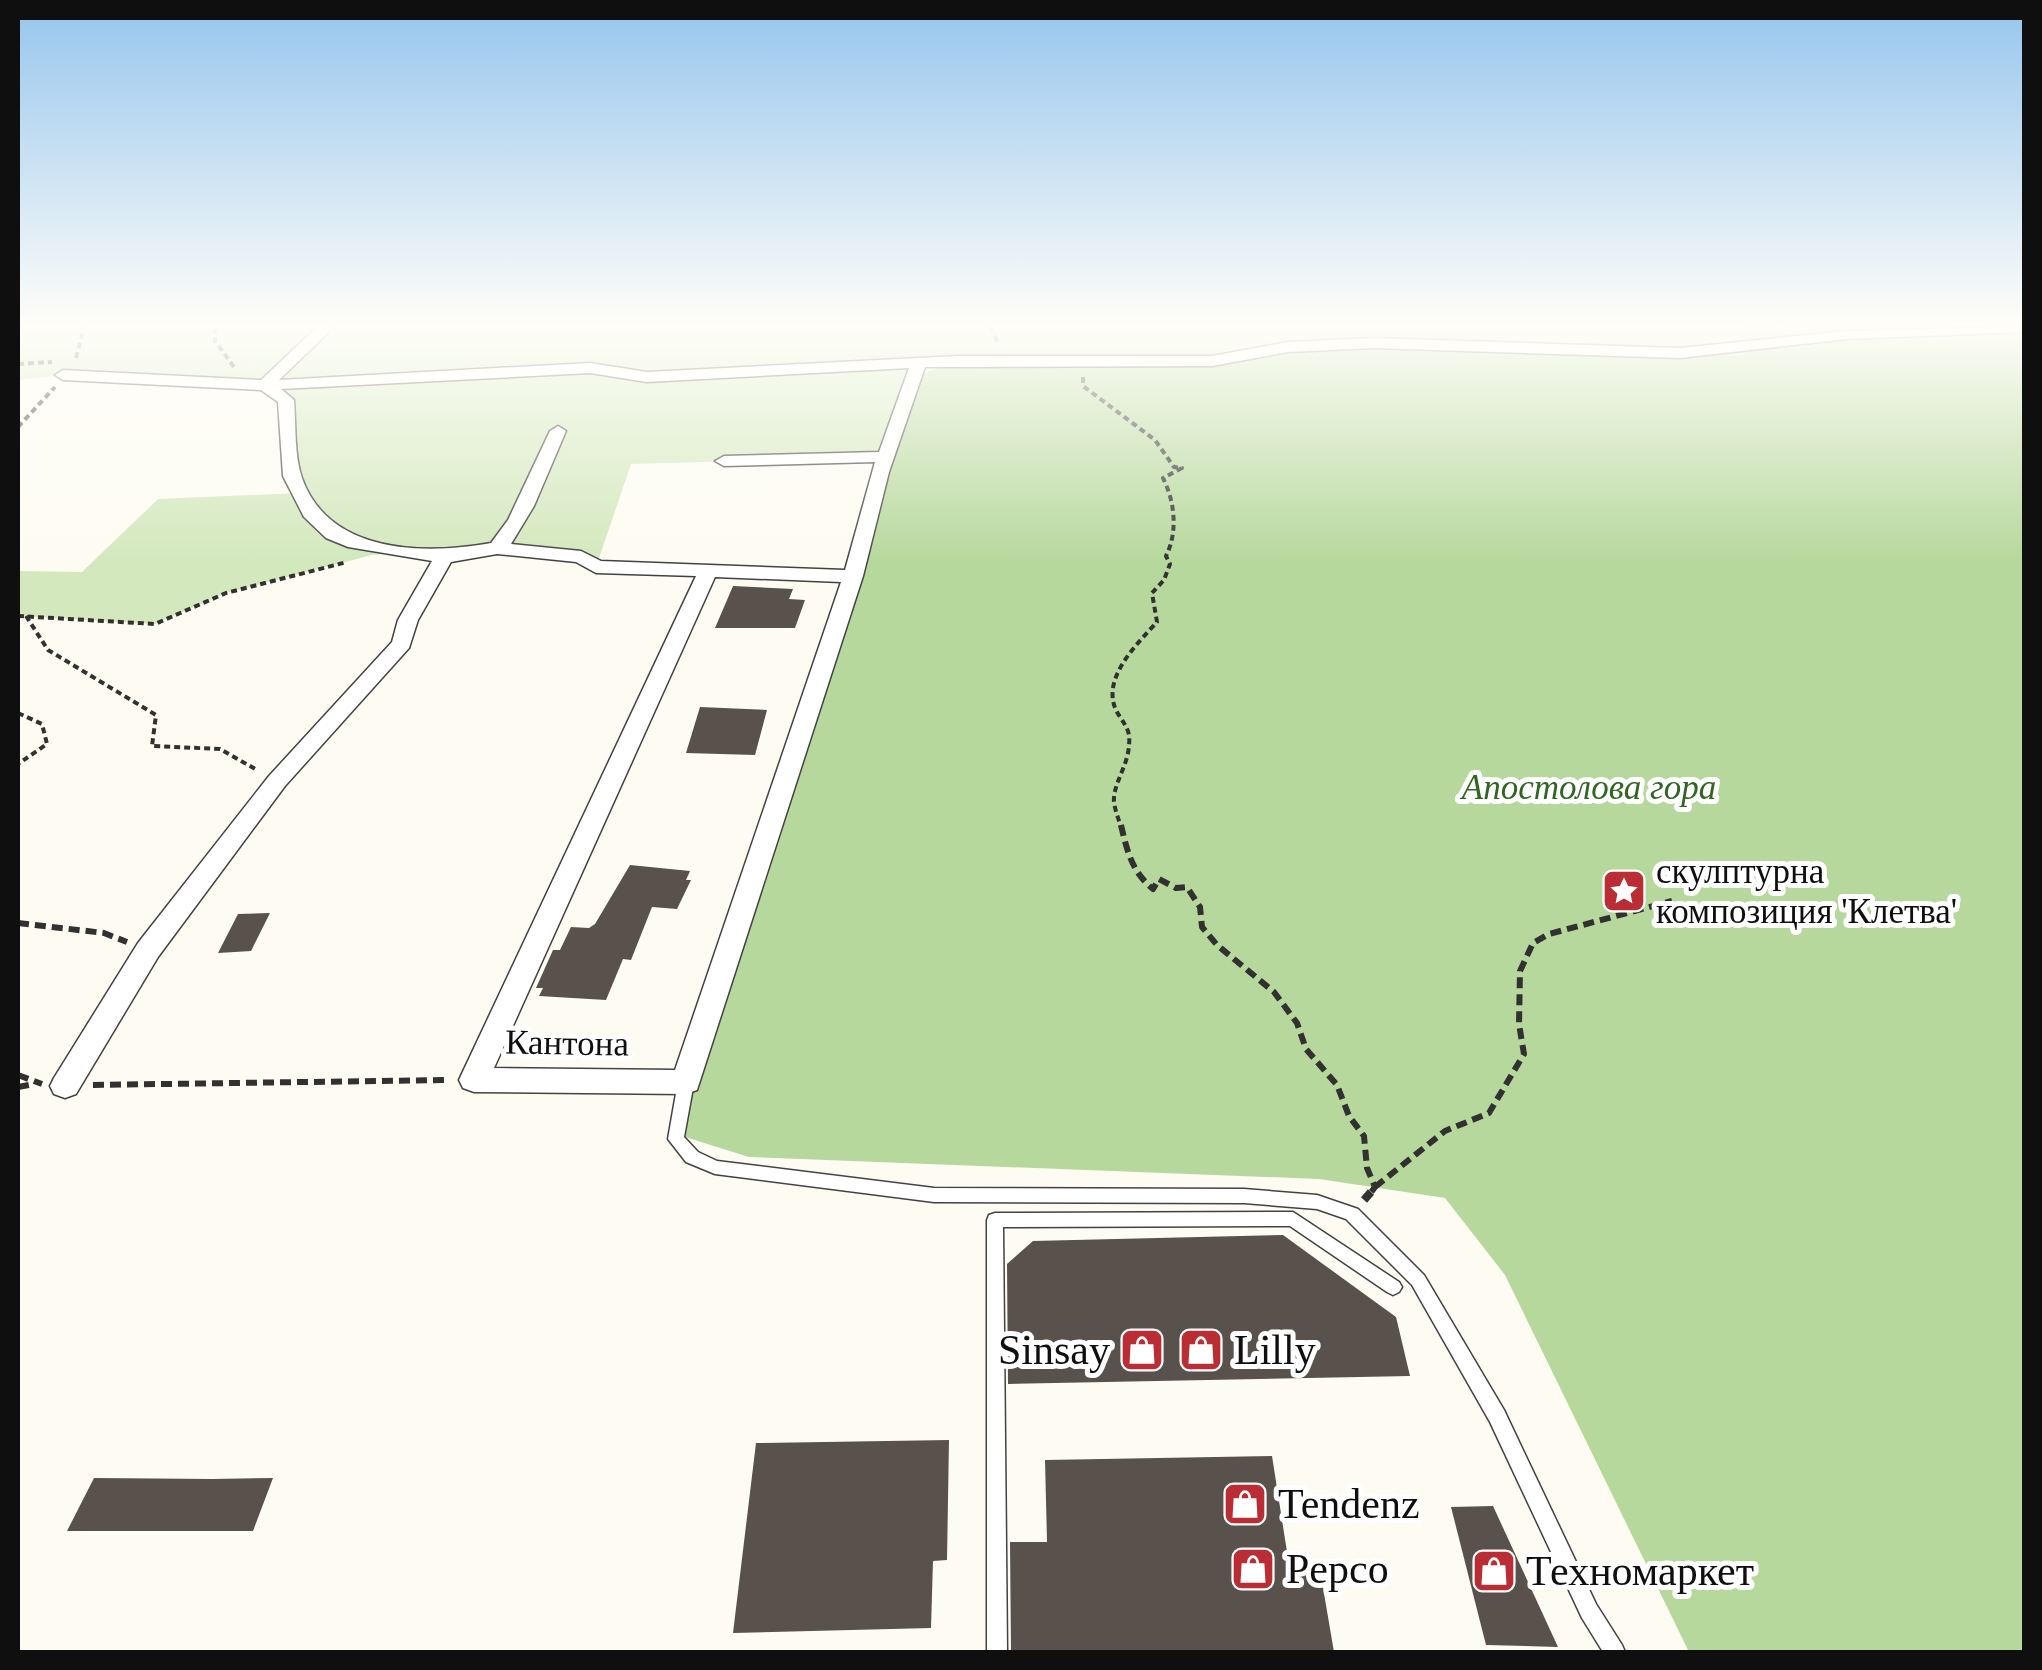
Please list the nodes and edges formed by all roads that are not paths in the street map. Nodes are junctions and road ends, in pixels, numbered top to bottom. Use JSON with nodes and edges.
{"nodes":[{"id":1,"x":286,"y":405,"type":"edge"},
{"id":2,"x":904,"y":405,"type":"edge"},
{"id":3,"x":558,"y":431,"type":"dead end"},
{"id":4,"x":885,"y":457,"type":"junction"},
{"id":5,"x":724,"y":461,"type":"dead end"},
{"id":6,"x":497,"y":548,"type":"junction"},
{"id":7,"x":444,"y":557,"type":"junction"},
{"id":8,"x":708,"y":571,"type":"junction"},
{"id":9,"x":853,"y":576,"type":"junction"},
{"id":10,"x":686,"y":1082,"type":"junction"},
{"id":11,"x":51,"y":1085,"type":"road end"},
{"id":12,"x":1394,"y":1287,"type":"dead end"},
{"id":13,"x":998,"y":1652,"type":"edge"},
{"id":14,"x":1614,"y":1652,"type":"edge"}],
"edges":[{"from":1,"to":7,"type":"street"},
{"from":2,"to":4,"type":"street"},
{"from":3,"to":6,"type":"street"},
{"from":4,"to":5,"type":"street"},
{"from":4,"to":9,"type":"street"},
{"from":6,"to":7,"type":"street"},
{"from":6,"to":8,"type":"street"},
{"from":7,"to":11,"type":"street"},
{"from":8,"to":9,"type":"street"},
{"from":8,"to":10,"type":"street","name":"Кантона"},
{"from":9,"to":10,"type":"street"},
{"from":10,"to":14,"type":"lane"},
{"from":12,"to":13,"type":"lane"}]}
